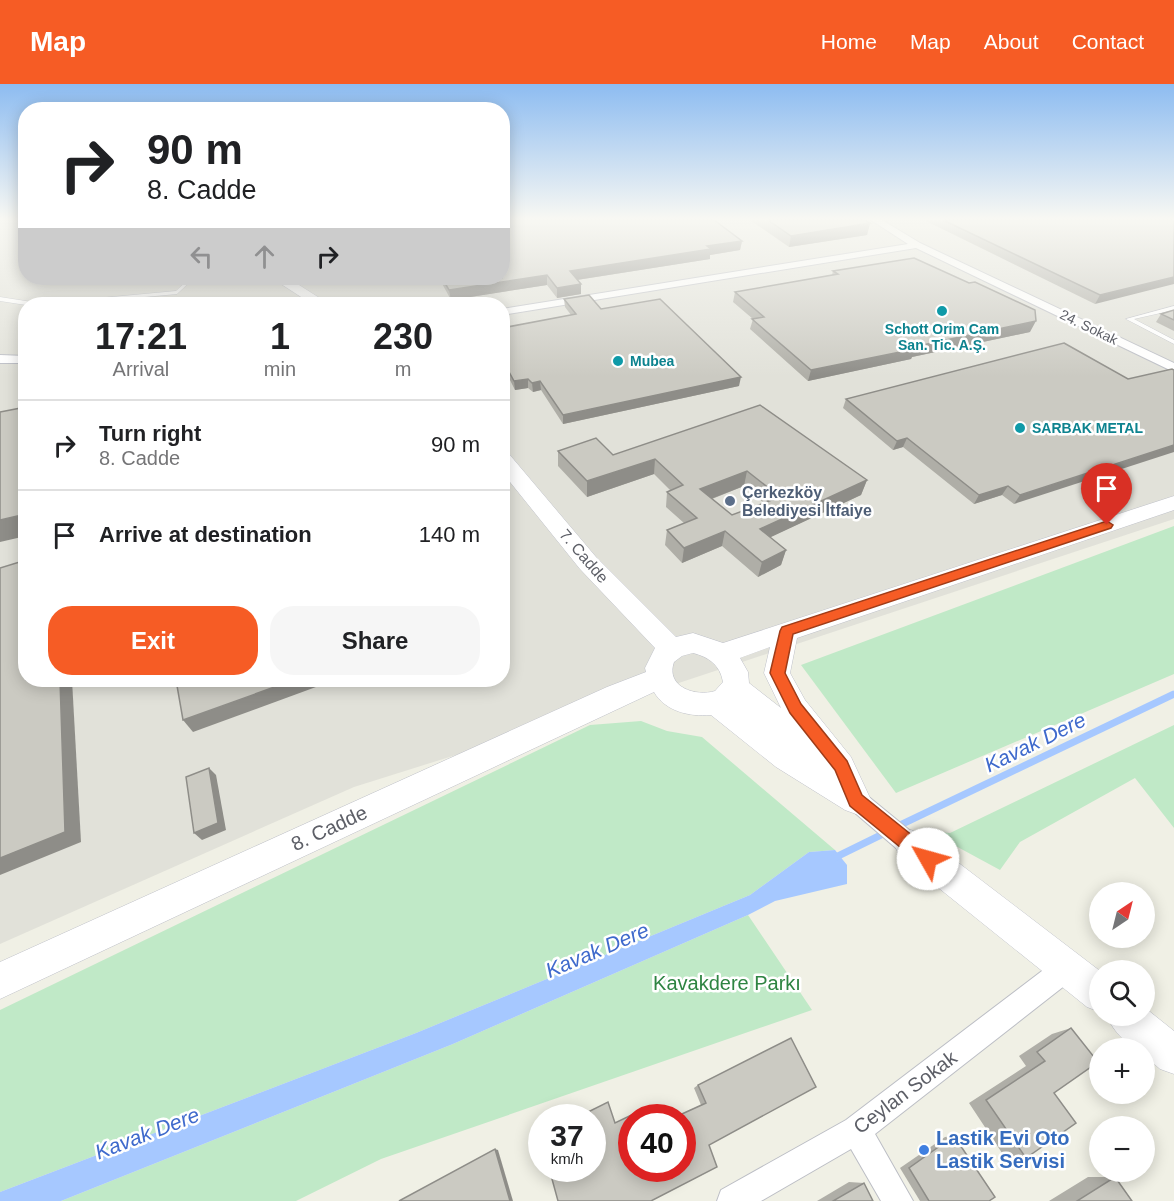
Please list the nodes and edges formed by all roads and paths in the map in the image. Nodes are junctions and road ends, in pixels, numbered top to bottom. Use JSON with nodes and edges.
{"nodes":[{"id":1,"x":749,"y":272,"type":"edge"},
{"id":2,"x":974,"y":272,"type":"edge"},
{"id":3,"x":184,"y":285,"type":"edge"},
{"id":4,"x":291,"y":285,"type":"edge"},
{"id":5,"x":127,"y":297,"type":"edge"},
{"id":6,"x":310,"y":297,"type":"edge"},
{"id":7,"x":0,"y":299,"type":"edge"},
{"id":8,"x":18,"y":302,"type":"edge"},
{"id":9,"x":1174,"y":308,"type":"edge"},
{"id":10,"x":510,"y":311,"type":"edge"},
{"id":11,"x":1174,"y":342,"type":"edge"},
{"id":12,"x":0,"y":359,"type":"edge"},
{"id":13,"x":18,"y":360,"type":"edge"},
{"id":14,"x":1174,"y":368,"type":"edge"},
{"id":15,"x":510,"y":468,"type":"edge"},
{"id":16,"x":1174,"y":503,"type":"edge"},
{"id":17,"x":786,"y":631,"type":"junction"},
{"id":18,"x":671,"y":648,"type":"junction"},
{"id":19,"x":723,"y":653,"type":"junction"},
{"id":20,"x":659,"y":678,"type":"junction"},
{"id":21,"x":724,"y":695,"type":"junction"},
{"id":22,"x":856,"y":800,"type":"junction"},
{"id":23,"x":911,"y":846,"type":"joint"},
{"id":24,"x":1068,"y":967,"type":"junction"},
{"id":25,"x":0,"y":981,"type":"edge"},
{"id":26,"x":1089,"y":985,"type":"edge"},
{"id":27,"x":1138,"y":1026,"type":"edge"},
{"id":28,"x":1174,"y":1055,"type":"edge"},
{"id":29,"x":856,"y":1130,"type":"junction"},
{"id":30,"x":732,"y":1201,"type":"edge"},
{"id":31,"x":898,"y":1201,"type":"edge"}],
"edges":[{"from":1,"to":10,"type":"street"},
{"from":2,"to":14,"type":"street","name":"24. Sokak"},
{"from":3,"to":5,"type":"lane"},
{"from":4,"to":6,"type":"street"},
{"from":7,"to":8,"type":"lane"},
{"from":9,"to":11,"type":"lane"},
{"from":12,"to":13,"type":"street"},
{"from":15,"to":18,"type":"street","name":"7. Cadde"},
{"from":16,"to":17,"type":"street"},
{"from":17,"to":19,"type":"street"},
{"from":17,"to":22,"type":"street"},
{"from":18,"to":19,"type":"street"},
{"from":18,"to":20,"type":"street"},
{"from":19,"to":21,"type":"street"},
{"from":20,"to":21,"type":"street"},
{"from":20,"to":25,"type":"street","name":"8. Cadde"},
{"from":21,"to":22,"type":"street"},
{"from":22,"to":23,"type":"street"},
{"from":23,"to":24,"type":"street"},
{"from":24,"to":26,"type":"street"},
{"from":24,"to":29,"type":"street","name":"Ceylan Sokak"},
{"from":27,"to":28,"type":"street"},
{"from":29,"to":30,"type":"street","name":"Ceylan Sokak"},
{"from":29,"to":31,"type":"street"}]}
